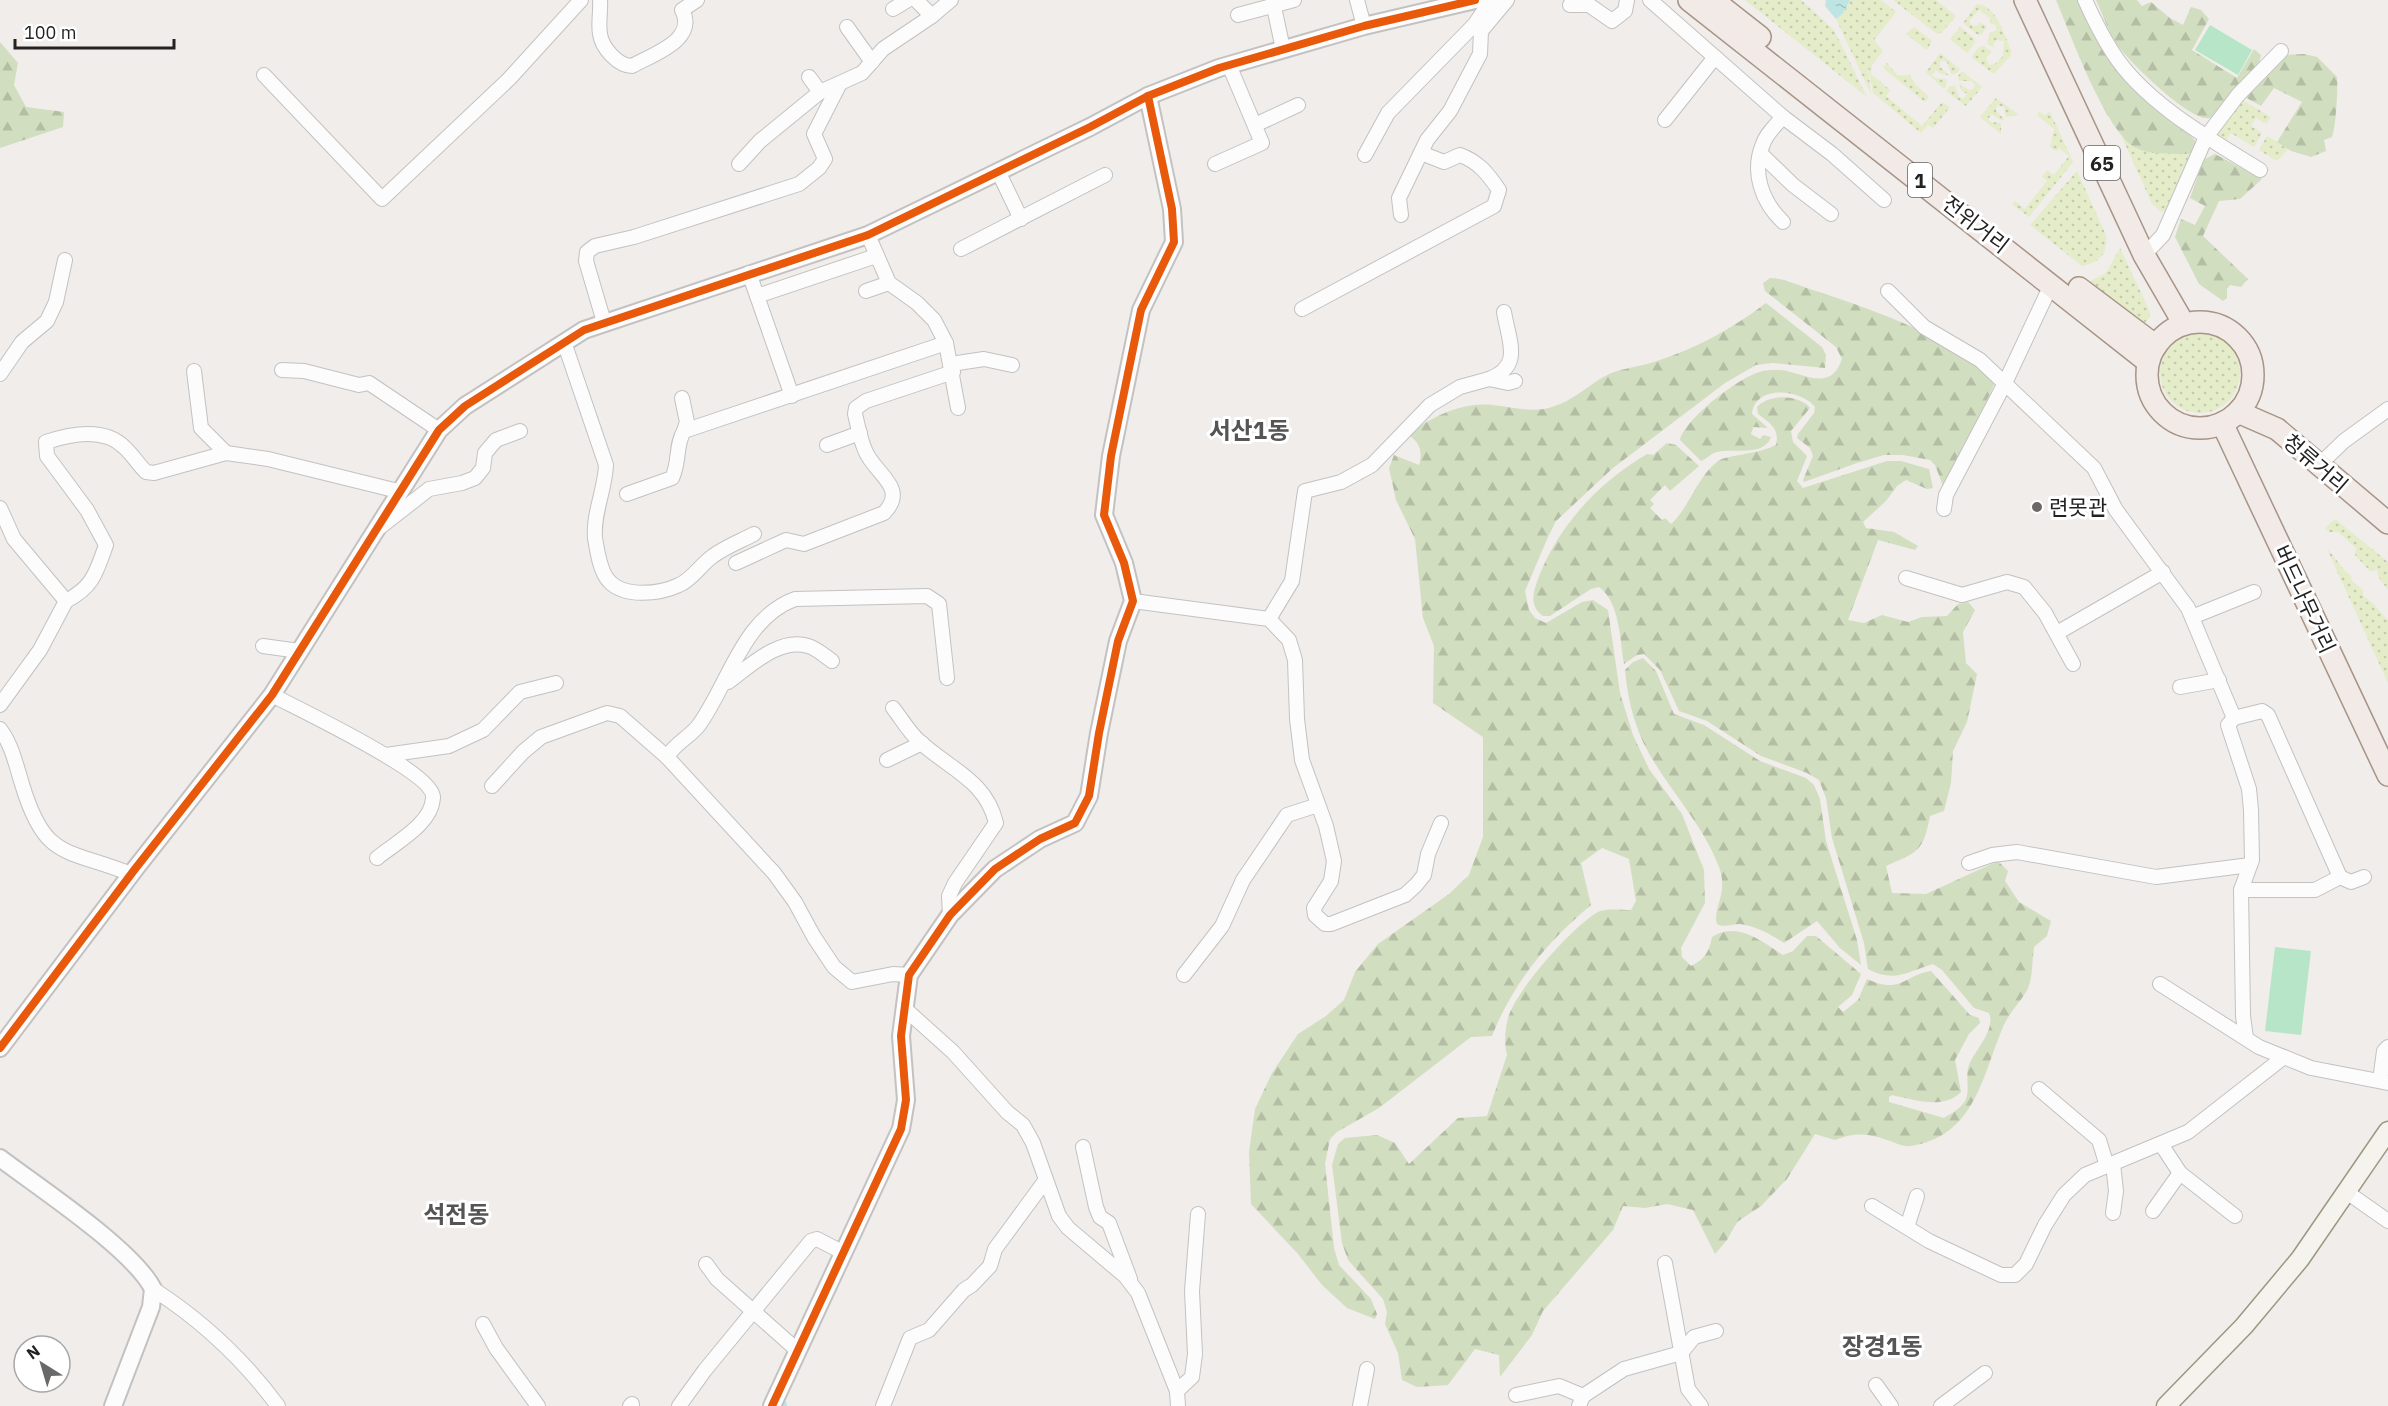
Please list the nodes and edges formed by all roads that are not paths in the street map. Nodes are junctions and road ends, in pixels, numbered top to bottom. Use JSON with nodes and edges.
{"nodes":[{"id":1,"x":581,"y":0,"type":"edge"},
{"id":2,"x":600,"y":0,"type":"edge"},
{"id":3,"x":698,"y":0,"type":"edge"},
{"id":4,"x":908,"y":0,"type":"edge"},
{"id":5,"x":916,"y":0,"type":"edge"},
{"id":6,"x":951,"y":0,"type":"edge"},
{"id":7,"x":1294,"y":0,"type":"edge"},
{"id":8,"x":1357,"y":0,"type":"edge"},
{"id":9,"x":1491,"y":0,"type":"edge"},
{"id":10,"x":1507,"y":0,"type":"edge"},
{"id":11,"x":1627,"y":0,"type":"edge"},
{"id":12,"x":1650,"y":0,"type":"edge"},
{"id":13,"x":1689,"y":0,"type":"edge"},
{"id":14,"x":1713,"y":0,"type":"edge"},
{"id":15,"x":2025,"y":0,"type":"edge"},
{"id":16,"x":2085,"y":0,"type":"edge"},
{"id":17,"x":1469,"y":1,"type":"edge"},
{"id":18,"x":1570,"y":5,"type":"dead end"},
{"id":19,"x":1274,"y":7,"type":"junction"},
{"id":20,"x":893,"y":9,"type":"dead end"},
{"id":21,"x":1238,"y":15,"type":"dead end"},
{"id":22,"x":933,"y":16,"type":"junction"},
{"id":23,"x":1364,"y":26,"type":"junction"},
{"id":24,"x":847,"y":27,"type":"dead end"},
{"id":25,"x":1283,"y":50,"type":"junction"},
{"id":26,"x":2281,"y":51,"type":"dead end"},
{"id":27,"x":1715,"y":57,"type":"junction"},
{"id":28,"x":872,"y":62,"type":"junction"},
{"id":29,"x":1229,"y":65,"type":"junction"},
{"id":30,"x":264,"y":75,"type":"dead end"},
{"id":31,"x":809,"y":77,"type":"dead end"},
{"id":32,"x":839,"y":86,"type":"junction"},
{"id":33,"x":820,"y":92,"type":"junction"},
{"id":34,"x":1148,"y":96,"type":"junction"},
{"id":35,"x":1298,"y":105,"type":"dead end"},
{"id":36,"x":1783,"y":117,"type":"junction"},
{"id":37,"x":1665,"y":120,"type":"dead end"},
{"id":38,"x":1255,"y":125,"type":"junction"},
{"id":39,"x":2206,"y":137,"type":"junction"},
{"id":40,"x":1421,"y":153,"type":"junction"},
{"id":41,"x":1760,"y":153,"type":"junction"},
{"id":42,"x":1365,"y":155,"type":"dead end"},
{"id":43,"x":739,"y":164,"type":"dead end"},
{"id":44,"x":1215,"y":164,"type":"dead end"},
{"id":45,"x":2260,"y":170,"type":"dead end"},
{"id":46,"x":998,"y":171,"type":"junction"},
{"id":47,"x":1105,"y":175,"type":"dead end"},
{"id":48,"x":1884,"y":200,"type":"dead end"},
{"id":49,"x":1831,"y":214,"type":"dead end"},
{"id":50,"x":1401,"y":215,"type":"dead end"},
{"id":51,"x":1021,"y":219,"type":"junction"},
{"id":52,"x":1783,"y":222,"type":"dead end"},
{"id":53,"x":868,"y":235,"type":"junction"},
{"id":54,"x":961,"y":249,"type":"dead end"},
{"id":55,"x":2144,"y":255,"type":"junction"},
{"id":56,"x":876,"y":256,"type":"junction"},
{"id":57,"x":65,"y":260,"type":"dead end"},
{"id":58,"x":749,"y":273,"type":"junction"},
{"id":59,"x":889,"y":283,"type":"junction"},
{"id":60,"x":2052,"y":283,"type":"junction"},
{"id":61,"x":866,"y":291,"type":"dead end"},
{"id":62,"x":1888,"y":291,"type":"dead end"},
{"id":63,"x":757,"y":296,"type":"junction"},
{"id":64,"x":1302,"y":309,"type":"dead end"},
{"id":65,"x":1504,"y":312,"type":"dead end"},
{"id":66,"x":604,"y":322,"type":"junction"},
{"id":67,"x":2184,"y":324,"type":"junction"},
{"id":68,"x":564,"y":342,"type":"junction"},
{"id":69,"x":946,"y":343,"type":"junction"},
{"id":70,"x":2152,"y":354,"type":"junction"},
{"id":71,"x":1012,"y":365,"type":"dead end"},
{"id":72,"x":952,"y":368,"type":"junction"},
{"id":73,"x":282,"y":370,"type":"dead end"},
{"id":74,"x":194,"y":371,"type":"dead end"},
{"id":75,"x":0,"y":374,"type":"edge"},
{"id":76,"x":1489,"y":380,"type":"junction"},
{"id":77,"x":1515,"y":381,"type":"dead end"},
{"id":78,"x":2005,"y":383,"type":"junction"},
{"id":79,"x":792,"y":396,"type":"junction"},
{"id":80,"x":682,"y":398,"type":"dead end"},
{"id":81,"x":958,"y":408,"type":"dead end"},
{"id":82,"x":2388,"y":409,"type":"edge"},
{"id":83,"x":2230,"y":417,"type":"junction"},
{"id":84,"x":439,"y":430,"type":"junction"},
{"id":85,"x":520,"y":431,"type":"dead end"},
{"id":86,"x":684,"y":432,"type":"junction"},
{"id":87,"x":860,"y":433,"type":"junction"},
{"id":88,"x":827,"y":445,"type":"dead end"},
{"id":89,"x":226,"y":453,"type":"junction"},
{"id":90,"x":2319,"y":465,"type":"junction"},
{"id":91,"x":398,"y":491,"type":"junction"},
{"id":92,"x":627,"y":494,"type":"dead end"},
{"id":93,"x":0,"y":508,"type":"edge"},
{"id":94,"x":1944,"y":509,"type":"dead end"},
{"id":95,"x":2388,"y":523,"type":"edge"},
{"id":96,"x":374,"y":530,"type":"junction"},
{"id":97,"x":754,"y":534,"type":"dead end"},
{"id":98,"x":736,"y":563,"type":"dead end"},
{"id":99,"x":2163,"y":572,"type":"junction"},
{"id":100,"x":1906,"y":578,"type":"dead end"},
{"id":101,"x":2254,"y":592,"type":"dead end"},
{"id":102,"x":66,"y":601,"type":"junction"},
{"id":103,"x":1132,"y":601,"type":"junction"},
{"id":104,"x":2192,"y":617,"type":"junction"},
{"id":105,"x":1269,"y":620,"type":"junction"},
{"id":106,"x":2057,"y":633,"type":"junction"},
{"id":107,"x":262,"y":646,"type":"dead end"},
{"id":108,"x":299,"y":651,"type":"junction"},
{"id":109,"x":832,"y":661,"type":"dead end"},
{"id":110,"x":2073,"y":664,"type":"dead end"},
{"id":111,"x":947,"y":678,"type":"dead end"},
{"id":112,"x":2219,"y":680,"type":"junction"},
{"id":113,"x":556,"y":683,"type":"dead end"},
{"id":114,"x":724,"y":685,"type":"junction"},
{"id":115,"x":2180,"y":687,"type":"dead end"},
{"id":116,"x":272,"y":695,"type":"junction"},
{"id":117,"x":0,"y":705,"type":"edge"},
{"id":118,"x":893,"y":708,"type":"dead end"},
{"id":119,"x":2234,"y":718,"type":"junction"},
{"id":120,"x":0,"y":729,"type":"edge"},
{"id":121,"x":922,"y":743,"type":"junction"},
{"id":122,"x":386,"y":755,"type":"junction"},
{"id":123,"x":667,"y":757,"type":"junction"},
{"id":124,"x":887,"y":760,"type":"dead end"},
{"id":125,"x":2388,"y":775,"type":"edge"},
{"id":126,"x":492,"y":786,"type":"dead end"},
{"id":127,"x":1318,"y":805,"type":"junction"},
{"id":128,"x":1441,"y":823,"type":"dead end"},
{"id":129,"x":377,"y":858,"type":"dead end"},
{"id":130,"x":1970,"y":863,"type":"dead end"},
{"id":131,"x":2250,"y":865,"type":"junction"},
{"id":132,"x":131,"y":874,"type":"junction"},
{"id":133,"x":2340,"y":877,"type":"junction"},
{"id":134,"x":2364,"y":878,"type":"dead end"},
{"id":135,"x":2241,"y":890,"type":"junction"},
{"id":136,"x":950,"y":915,"type":"junction"},
{"id":137,"x":909,"y":975,"type":"junction"},
{"id":138,"x":1184,"y":975,"type":"dead end"},
{"id":139,"x":2160,"y":984,"type":"dead end"},
{"id":140,"x":904,"y":1008,"type":"junction"},
{"id":141,"x":2246,"y":1038,"type":"junction"},
{"id":142,"x":2388,"y":1047,"type":"edge"},
{"id":143,"x":0,"y":1048,"type":"edge"},
{"id":144,"x":2284,"y":1057,"type":"junction"},
{"id":145,"x":2384,"y":1082,"type":"edge"},
{"id":146,"x":2039,"y":1089,"type":"dead end"},
{"id":147,"x":2388,"y":1131,"type":"edge"},
{"id":148,"x":2161,"y":1144,"type":"junction"},
{"id":149,"x":1083,"y":1147,"type":"dead end"},
{"id":150,"x":0,"y":1158,"type":"edge"},
{"id":151,"x":2110,"y":1165,"type":"junction"},
{"id":152,"x":2180,"y":1173,"type":"junction"},
{"id":153,"x":1045,"y":1180,"type":"junction"},
{"id":154,"x":2348,"y":1192,"type":"junction"},
{"id":155,"x":1917,"y":1196,"type":"dead end"},
{"id":156,"x":1872,"y":1206,"type":"dead end"},
{"id":157,"x":2153,"y":1211,"type":"dead end"},
{"id":158,"x":2113,"y":1213,"type":"dead end"},
{"id":159,"x":1198,"y":1214,"type":"dead end"},
{"id":160,"x":2235,"y":1216,"type":"dead end"},
{"id":161,"x":2388,"y":1221,"type":"edge"},
{"id":162,"x":1906,"y":1227,"type":"junction"},
{"id":163,"x":844,"y":1253,"type":"junction"},
{"id":164,"x":1665,"y":1263,"type":"dead end"},
{"id":165,"x":706,"y":1264,"type":"dead end"},
{"id":166,"x":1131,"y":1284,"type":"junction"},
{"id":167,"x":153,"y":1289,"type":"junction"},
{"id":168,"x":753,"y":1311,"type":"junction"},
{"id":169,"x":483,"y":1324,"type":"dead end"},
{"id":170,"x":1716,"y":1331,"type":"dead end"},
{"id":171,"x":798,"y":1351,"type":"junction"},
{"id":172,"x":1681,"y":1353,"type":"junction"},
{"id":173,"x":1367,"y":1369,"type":"dead end"},
{"id":174,"x":1985,"y":1372,"type":"dead end"},
{"id":175,"x":1876,"y":1385,"type":"dead end"},
{"id":176,"x":1177,"y":1391,"type":"junction"},
{"id":177,"x":1516,"y":1395,"type":"dead end"},
{"id":178,"x":1581,"y":1401,"type":"edge"},
{"id":179,"x":2171,"y":1405,"type":"edge"},
{"id":180,"x":113,"y":1406,"type":"edge"},
{"id":181,"x":278,"y":1406,"type":"edge"},
{"id":182,"x":538,"y":1406,"type":"edge"},
{"id":183,"x":680,"y":1406,"type":"edge"},
{"id":184,"x":772,"y":1406,"type":"edge"},
{"id":185,"x":883,"y":1406,"type":"edge"},
{"id":186,"x":1178,"y":1406,"type":"edge"},
{"id":187,"x":1360,"y":1406,"type":"edge"},
{"id":188,"x":1701,"y":1406,"type":"edge"},
{"id":189,"x":1891,"y":1406,"type":"edge"},
{"id":190,"x":1941,"y":1406,"type":"edge"}],
"edges":[{"from":1,"to":30,"type":"street"},
{"from":2,"to":3,"type":"street"},
{"from":4,"to":20,"type":"street"},
{"from":5,"to":22,"type":"street"},
{"from":6,"to":22,"type":"street"},
{"from":7,"to":19,"type":"street"},
{"from":8,"to":23,"type":"street"},
{"from":9,"to":42,"type":"street"},
{"from":10,"to":40,"type":"street"},
{"from":11,"to":18,"type":"street"},
{"from":12,"to":27,"type":"street"},
{"from":13,"to":60,"type":"main road","name":"전위거리","number":"1"},
{"from":14,"to":70,"type":"main road","name":"전위거리","number":"1"},
{"from":15,"to":55,"type":"main road","number":"65"},
{"from":16,"to":39,"type":"street"},
{"from":17,"to":23,"type":"street"},
{"from":19,"to":21,"type":"street"},
{"from":19,"to":25,"type":"street"},
{"from":22,"to":28,"type":"street"},
{"from":23,"to":25,"type":"street"},
{"from":24,"to":28,"type":"street"},
{"from":25,"to":29,"type":"street"},
{"from":26,"to":39,"type":"street"},
{"from":27,"to":36,"type":"street"},
{"from":27,"to":37,"type":"street"},
{"from":28,"to":32,"type":"street"},
{"from":29,"to":34,"type":"street"},
{"from":29,"to":38,"type":"street"},
{"from":31,"to":33,"type":"street"},
{"from":32,"to":33,"type":"street"},
{"from":32,"to":66,"type":"street"},
{"from":33,"to":43,"type":"street"},
{"from":34,"to":46,"type":"street"},
{"from":34,"to":103,"type":"street"},
{"from":35,"to":38,"type":"street"},
{"from":36,"to":41,"type":"street"},
{"from":36,"to":48,"type":"street"},
{"from":38,"to":44,"type":"street"},
{"from":39,"to":45,"type":"street"},
{"from":39,"to":55,"type":"street"},
{"from":40,"to":50,"type":"street"},
{"from":40,"to":64,"type":"street"},
{"from":41,"to":49,"type":"street"},
{"from":41,"to":52,"type":"street"},
{"from":46,"to":51,"type":"street"},
{"from":46,"to":53,"type":"street"},
{"from":47,"to":51,"type":"street"},
{"from":51,"to":54,"type":"street"},
{"from":53,"to":56,"type":"street"},
{"from":53,"to":58,"type":"street"},
{"from":55,"to":67,"type":"main road","number":"65"},
{"from":56,"to":59,"type":"street"},
{"from":56,"to":63,"type":"street"},
{"from":57,"to":75,"type":"street"},
{"from":58,"to":63,"type":"street"},
{"from":58,"to":66,"type":"street"},
{"from":59,"to":61,"type":"street"},
{"from":59,"to":69,"type":"street"},
{"from":60,"to":70,"type":"main road","name":"전위거리","number":"1"},
{"from":60,"to":78,"type":"street"},
{"from":62,"to":78,"type":"street"},
{"from":63,"to":79,"type":"street"},
{"from":65,"to":76,"type":"street"},
{"from":66,"to":68,"type":"street"},
{"from":67,"to":70,"type":"main road"},
{"from":67,"to":83,"type":"main road"},
{"from":68,"to":84,"type":"street"},
{"from":68,"to":97,"type":"street"},
{"from":69,"to":72,"type":"street"},
{"from":69,"to":79,"type":"street"},
{"from":70,"to":83,"type":"main road"},
{"from":71,"to":72,"type":"street"},
{"from":72,"to":81,"type":"street"},
{"from":72,"to":87,"type":"street"},
{"from":73,"to":84,"type":"street"},
{"from":74,"to":89,"type":"street"},
{"from":76,"to":77,"type":"street"},
{"from":76,"to":105,"type":"street"},
{"from":78,"to":94,"type":"street"},
{"from":78,"to":99,"type":"street"},
{"from":79,"to":86,"type":"street"},
{"from":80,"to":86,"type":"street"},
{"from":82,"to":90,"type":"street"},
{"from":83,"to":90,"type":"main road","name":"청류거리"},
{"from":83,"to":125,"type":"main road","name":"버드나무거리"},
{"from":84,"to":91,"type":"street"},
{"from":85,"to":96,"type":"street"},
{"from":86,"to":92,"type":"street"},
{"from":87,"to":88,"type":"street"},
{"from":87,"to":98,"type":"street"},
{"from":89,"to":91,"type":"street"},
{"from":89,"to":102,"type":"street"},
{"from":90,"to":95,"type":"main road","name":"청류거리"},
{"from":91,"to":96,"type":"street"},
{"from":93,"to":102,"type":"street"},
{"from":96,"to":108,"type":"street"},
{"from":99,"to":104,"type":"street"},
{"from":99,"to":106,"type":"street"},
{"from":100,"to":106,"type":"street"},
{"from":101,"to":104,"type":"street"},
{"from":102,"to":117,"type":"street"},
{"from":103,"to":105,"type":"street"},
{"from":103,"to":136,"type":"street"},
{"from":104,"to":112,"type":"street"},
{"from":105,"to":127,"type":"street"},
{"from":106,"to":110,"type":"street"},
{"from":107,"to":108,"type":"street"},
{"from":108,"to":116,"type":"street"},
{"from":109,"to":114,"type":"street"},
{"from":111,"to":114,"type":"street"},
{"from":112,"to":115,"type":"street"},
{"from":112,"to":119,"type":"street"},
{"from":113,"to":122,"type":"street"},
{"from":114,"to":123,"type":"street"},
{"from":116,"to":122,"type":"street"},
{"from":116,"to":132,"type":"street"},
{"from":118,"to":121,"type":"street"},
{"from":119,"to":131,"type":"street"},
{"from":119,"to":133,"type":"street"},
{"from":120,"to":132,"type":"street"},
{"from":121,"to":124,"type":"street"},
{"from":121,"to":136,"type":"street"},
{"from":122,"to":129,"type":"street"},
{"from":123,"to":126,"type":"street"},
{"from":123,"to":137,"type":"street"},
{"from":127,"to":128,"type":"street"},
{"from":127,"to":138,"type":"street"},
{"from":130,"to":131,"type":"street"},
{"from":131,"to":135,"type":"street"},
{"from":132,"to":143,"type":"street"},
{"from":133,"to":134,"type":"street"},
{"from":133,"to":135,"type":"street"},
{"from":135,"to":141,"type":"street"},
{"from":136,"to":137,"type":"street"},
{"from":137,"to":140,"type":"street"},
{"from":139,"to":141,"type":"street"},
{"from":140,"to":153,"type":"street"},
{"from":140,"to":163,"type":"street"},
{"from":141,"to":144,"type":"street"},
{"from":142,"to":145,"type":"street"},
{"from":144,"to":145,"type":"street"},
{"from":144,"to":148,"type":"street"},
{"from":146,"to":151,"type":"street"},
{"from":147,"to":154,"type":"main road"},
{"from":148,"to":151,"type":"street"},
{"from":148,"to":152,"type":"street"},
{"from":149,"to":166,"type":"street"},
{"from":150,"to":167,"type":"street"},
{"from":151,"to":158,"type":"street"},
{"from":151,"to":162,"type":"street"},
{"from":152,"to":157,"type":"street"},
{"from":152,"to":160,"type":"street"},
{"from":153,"to":166,"type":"street"},
{"from":153,"to":185,"type":"street"},
{"from":154,"to":161,"type":"street"},
{"from":154,"to":179,"type":"main road"},
{"from":155,"to":162,"type":"street"},
{"from":156,"to":162,"type":"street"},
{"from":159,"to":176,"type":"street"},
{"from":163,"to":168,"type":"street"},
{"from":163,"to":171,"type":"street"},
{"from":164,"to":172,"type":"street"},
{"from":165,"to":168,"type":"street"},
{"from":166,"to":176,"type":"street"},
{"from":167,"to":180,"type":"street"},
{"from":167,"to":181,"type":"street"},
{"from":168,"to":171,"type":"street"},
{"from":168,"to":183,"type":"street"},
{"from":169,"to":182,"type":"street"},
{"from":170,"to":172,"type":"street"},
{"from":171,"to":184,"type":"street"},
{"from":172,"to":178,"type":"street"},
{"from":172,"to":188,"type":"street"},
{"from":173,"to":187,"type":"street"},
{"from":174,"to":190,"type":"street"},
{"from":175,"to":189,"type":"street"},
{"from":176,"to":186,"type":"street"},
{"from":177,"to":178,"type":"street"}]}
